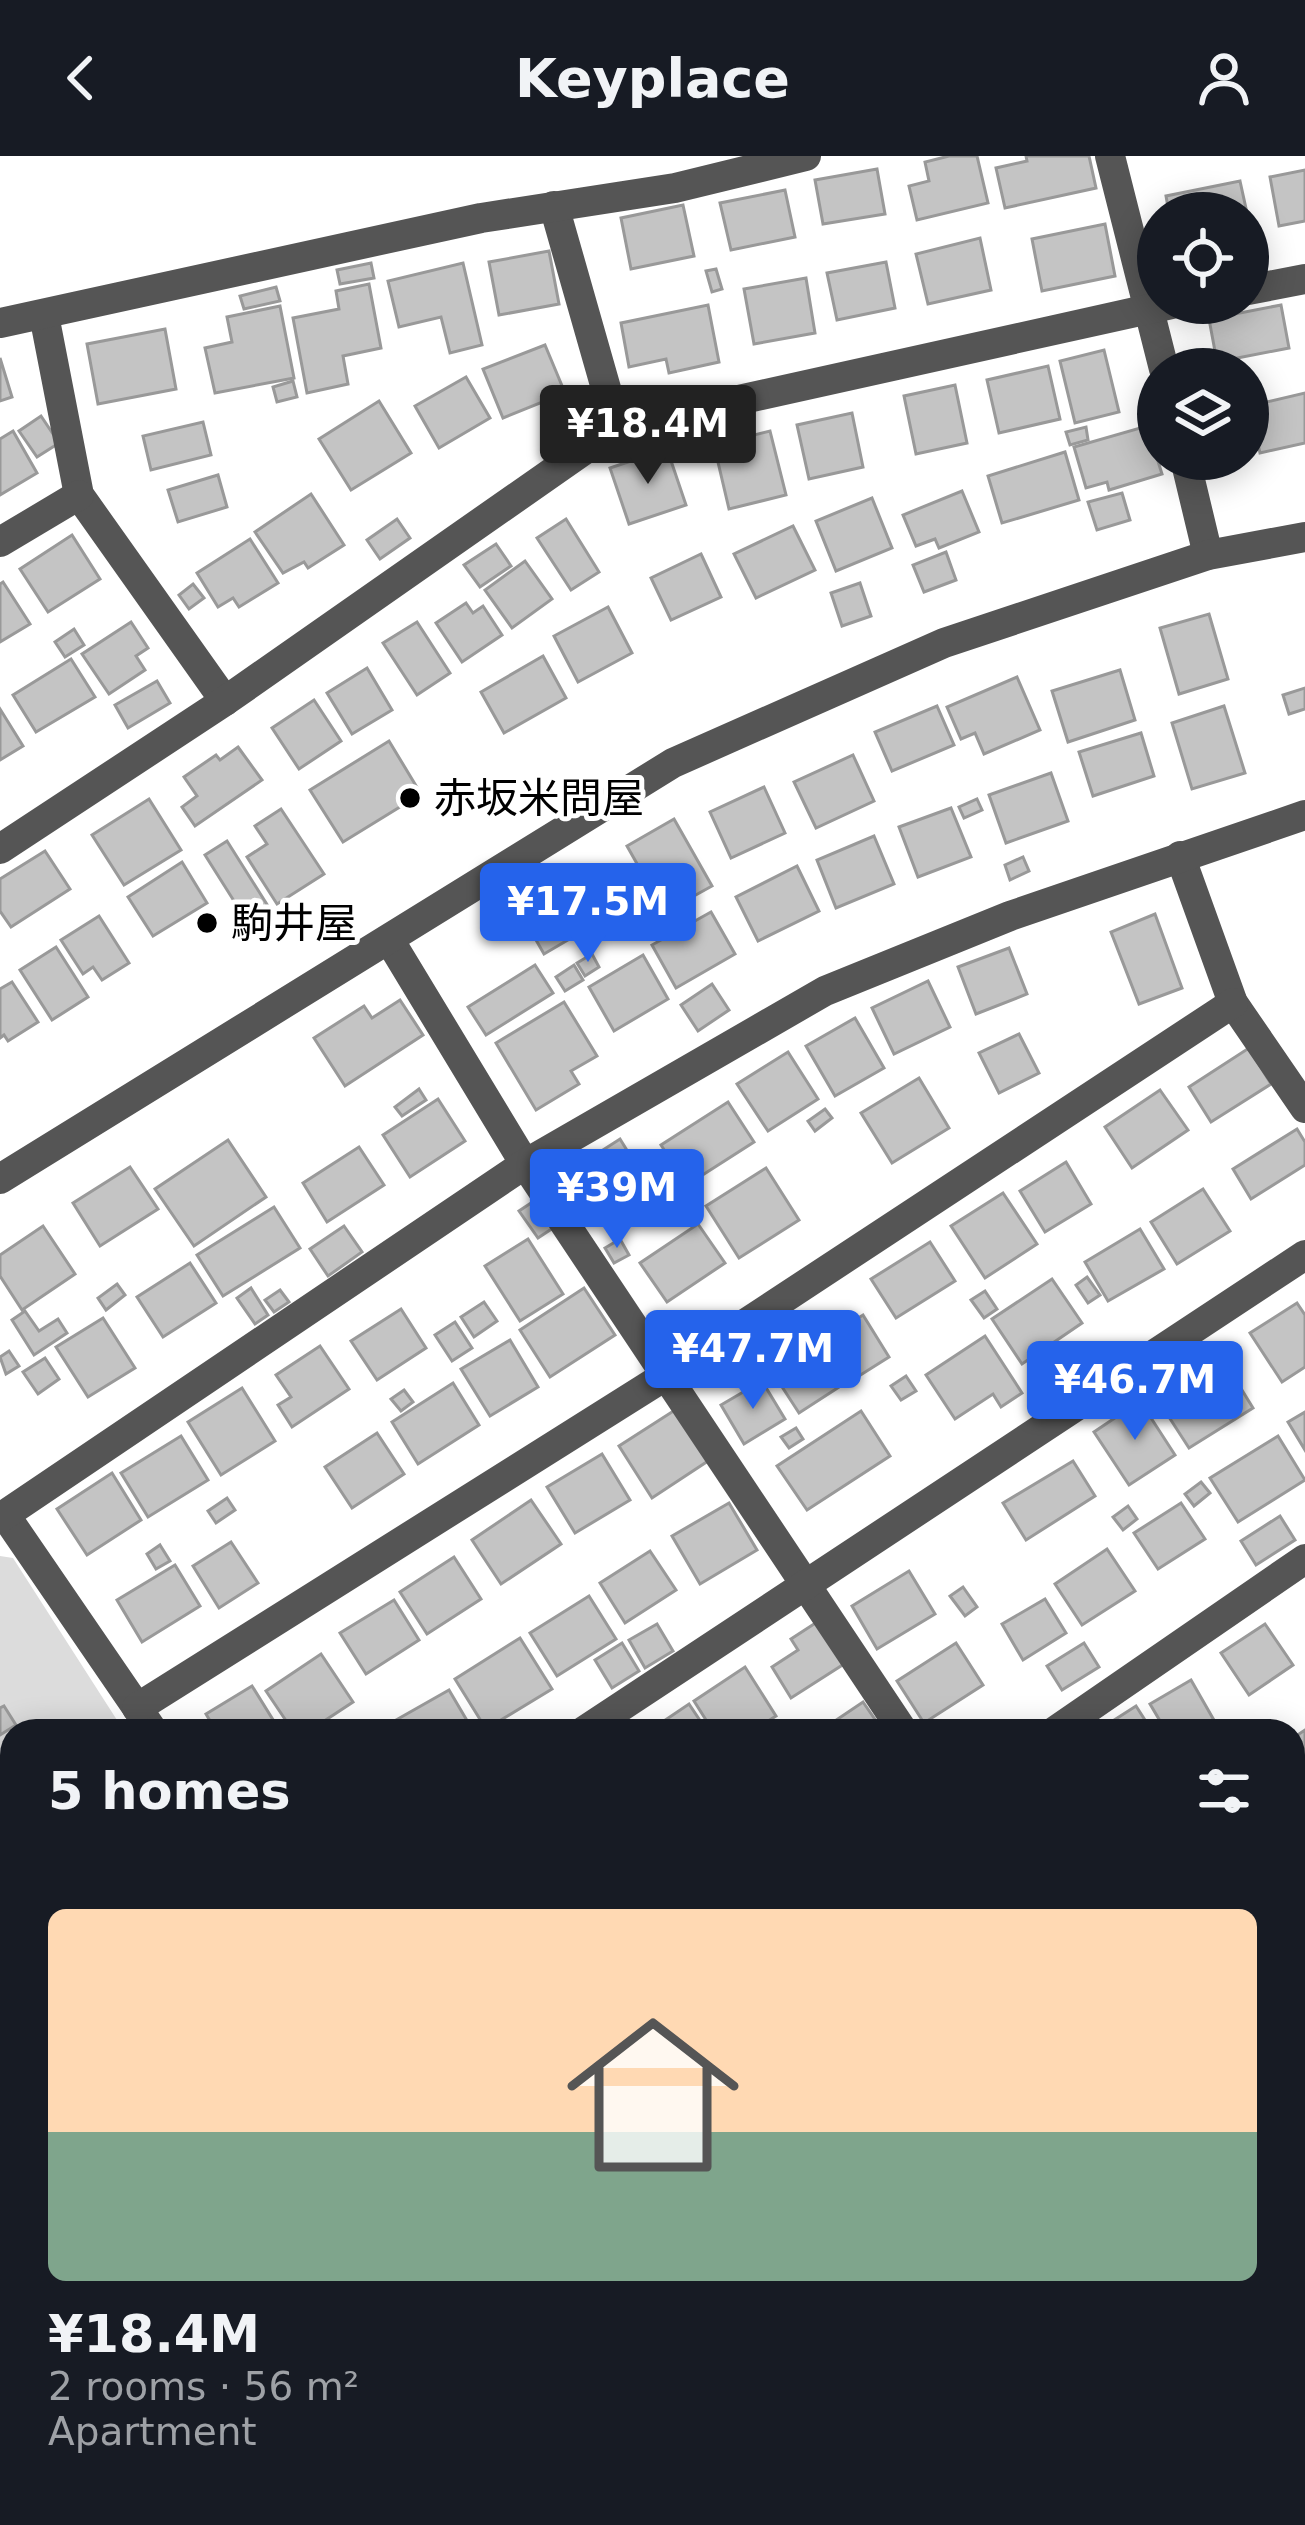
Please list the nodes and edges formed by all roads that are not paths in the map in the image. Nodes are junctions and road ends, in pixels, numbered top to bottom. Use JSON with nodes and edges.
{"nodes":[{"id":1,"x":806,"y":156,"type":"edge"},
{"id":2,"x":1110,"y":156,"type":"edge"},
{"id":3,"x":554,"y":206,"type":"junction"},
{"id":4,"x":1137,"y":233,"type":"edge"},
{"id":5,"x":1305,"y":279,"type":"edge"},
{"id":6,"x":1269,"y":286,"type":"edge"},
{"id":7,"x":1137,"y":311,"type":"edge"},
{"id":8,"x":44,"y":315,"type":"junction"},
{"id":9,"x":0,"y":323,"type":"edge"},
{"id":10,"x":616,"y":427,"type":"junction"},
{"id":11,"x":1190,"y":480,"type":"edge"},
{"id":12,"x":79,"y":495,"type":"junction"},
{"id":13,"x":1305,"y":537,"type":"edge"},
{"id":14,"x":0,"y":542,"type":"edge"},
{"id":15,"x":1208,"y":555,"type":"junction"},
{"id":16,"x":225,"y":701,"type":"junction"},
{"id":17,"x":1305,"y":815,"type":"edge"},
{"id":18,"x":0,"y":849,"type":"edge"},
{"id":19,"x":1180,"y":856,"type":"junction"},
{"id":20,"x":390,"y":941,"type":"junction"},
{"id":21,"x":1233,"y":1003,"type":"junction"},
{"id":22,"x":1305,"y":1108,"type":"edge"},
{"id":23,"x":525,"y":1164,"type":"junction"},
{"id":24,"x":0,"y":1179,"type":"edge"},
{"id":25,"x":1305,"y":1255,"type":"edge"},
{"id":26,"x":666,"y":1375,"type":"junction"},
{"id":27,"x":2,"y":1517,"type":"edge"},
{"id":28,"x":1305,"y":1558,"type":"edge"},
{"id":29,"x":806,"y":1585,"type":"junction"},
{"id":30,"x":145,"y":1719,"type":"edge"},
{"id":31,"x":602,"y":1719,"type":"edge"},
{"id":32,"x":896,"y":1719,"type":"edge"},
{"id":33,"x":1072,"y":1719,"type":"edge"}],
"edges":[{"from":1,"to":3,"type":"street"},
{"from":2,"to":4,"type":"street"},
{"from":3,"to":8,"type":"street"},
{"from":3,"to":10,"type":"street"},
{"from":5,"to":6,"type":"street"},
{"from":7,"to":10,"type":"street"},
{"from":8,"to":9,"type":"street"},
{"from":8,"to":12,"type":"street"},
{"from":10,"to":16,"type":"street"},
{"from":11,"to":15,"type":"street"},
{"from":12,"to":14,"type":"street"},
{"from":12,"to":16,"type":"street"},
{"from":13,"to":15,"type":"street"},
{"from":15,"to":20,"type":"street"},
{"from":16,"to":18,"type":"street"},
{"from":17,"to":19,"type":"street"},
{"from":19,"to":21,"type":"street"},
{"from":19,"to":23,"type":"street"},
{"from":20,"to":23,"type":"street"},
{"from":20,"to":24,"type":"street"},
{"from":21,"to":22,"type":"street"},
{"from":21,"to":26,"type":"street"},
{"from":23,"to":26,"type":"street"},
{"from":23,"to":27,"type":"street"},
{"from":25,"to":29,"type":"street"},
{"from":26,"to":29,"type":"street"},
{"from":26,"to":30,"type":"street"},
{"from":27,"to":30,"type":"street"},
{"from":28,"to":33,"type":"street"},
{"from":29,"to":31,"type":"street"},
{"from":29,"to":32,"type":"street"}]}
